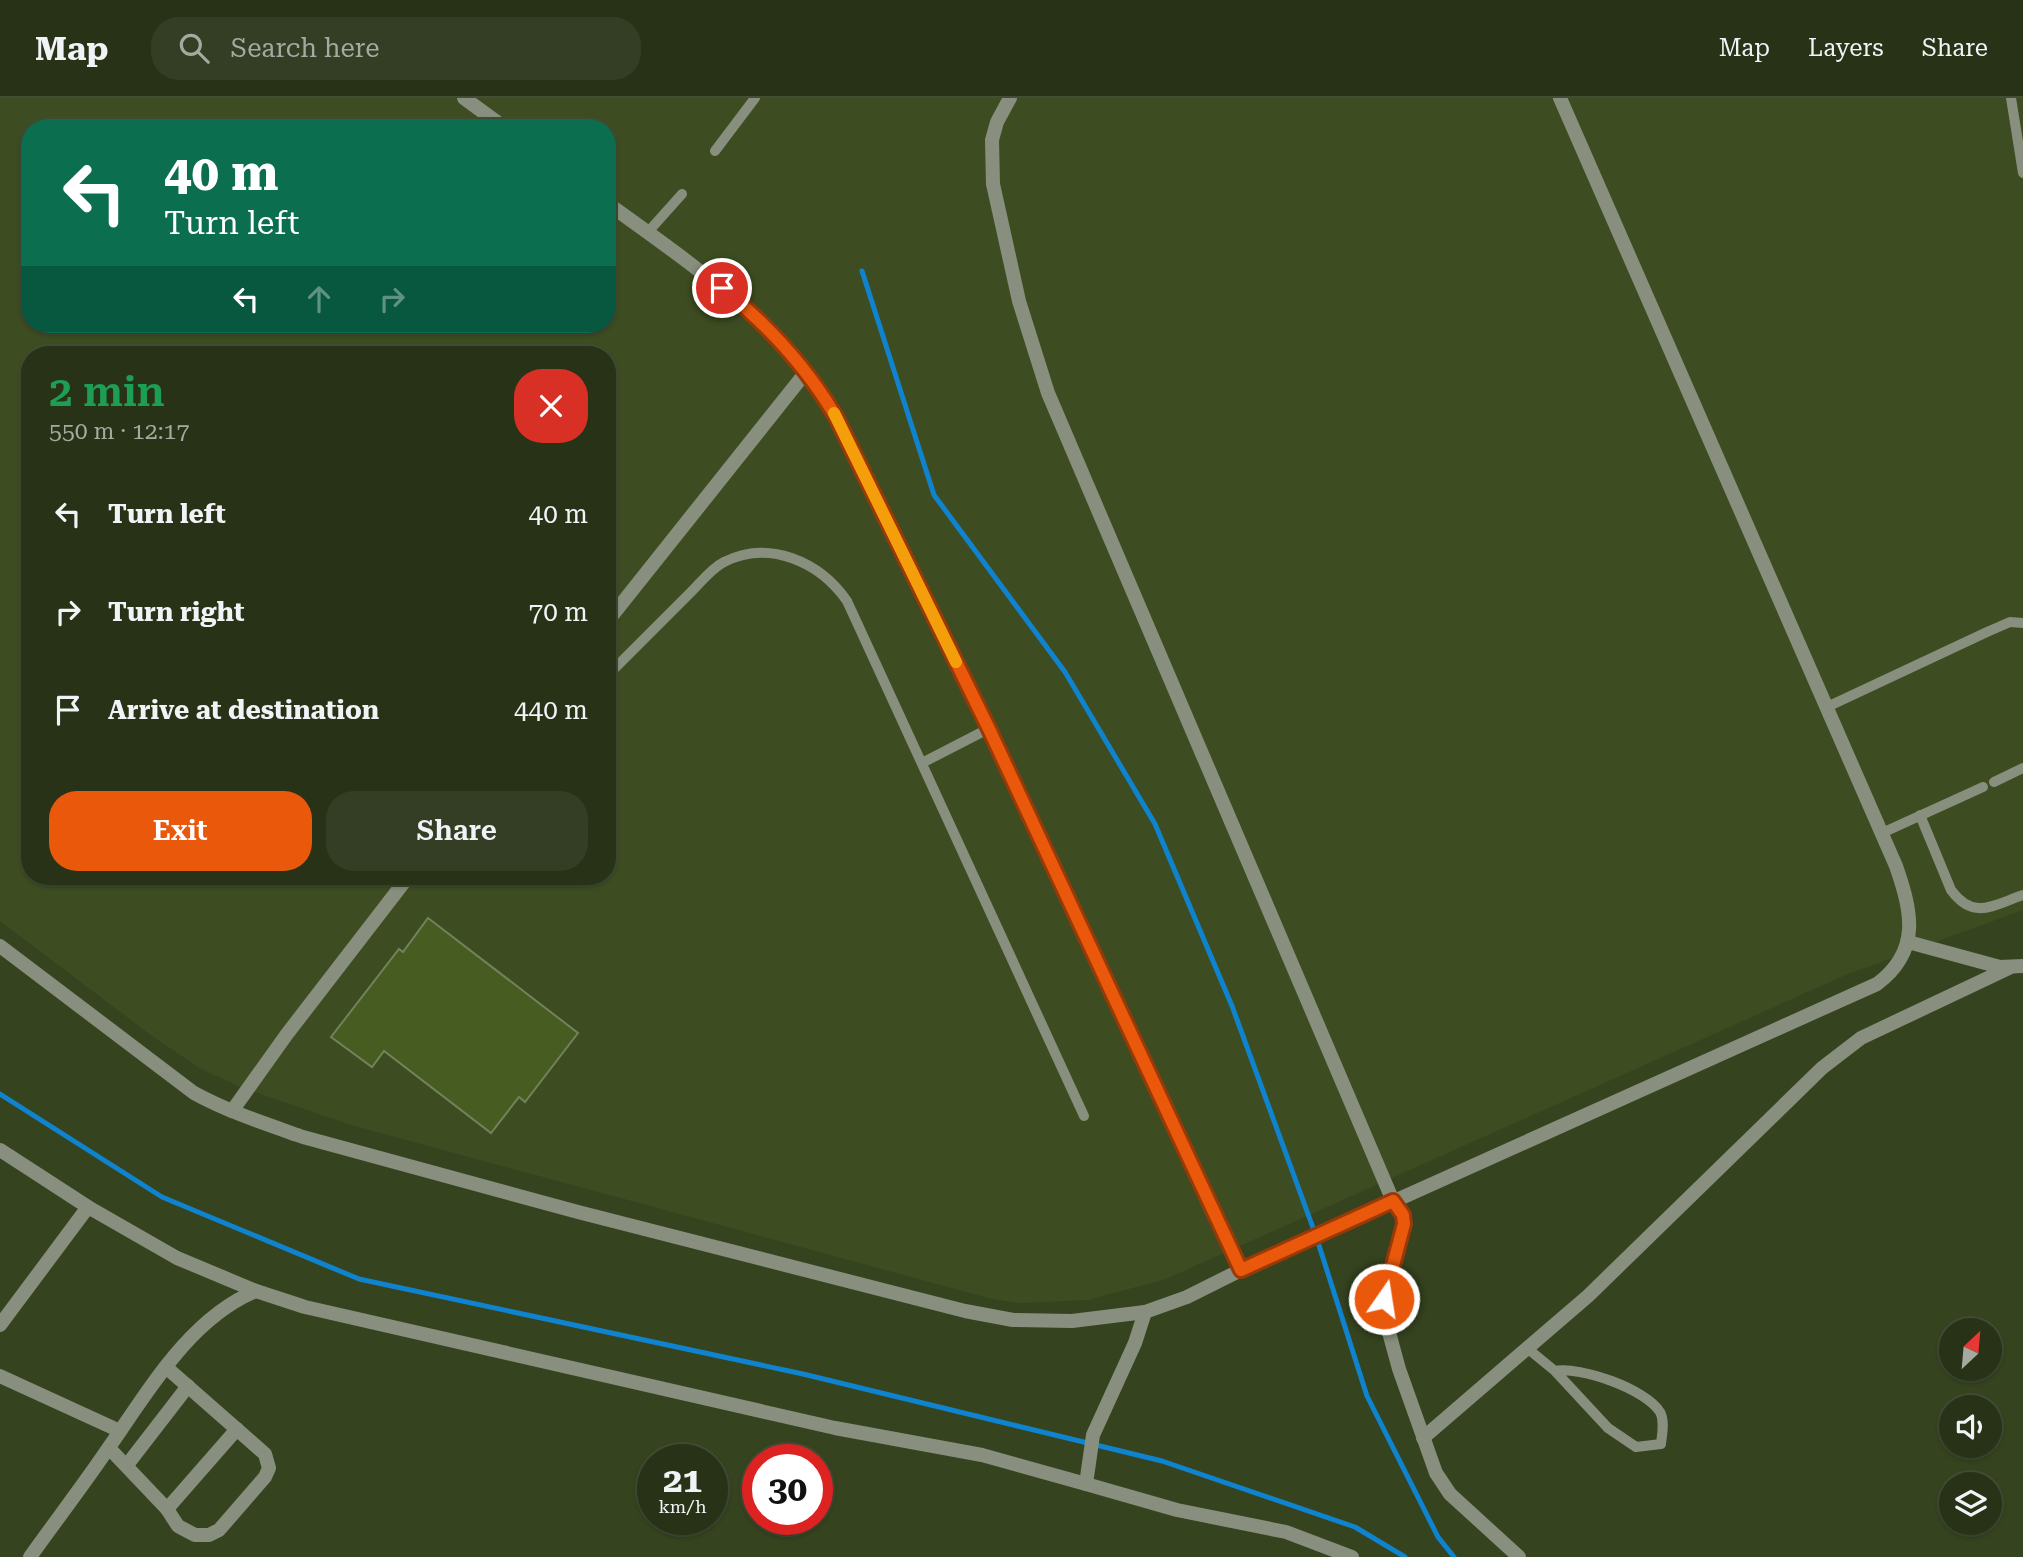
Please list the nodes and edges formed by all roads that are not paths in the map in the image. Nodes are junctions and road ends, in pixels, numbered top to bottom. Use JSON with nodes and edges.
{"nodes":[{"id":1,"x":464,"y":98,"type":"edge"},
{"id":2,"x":755,"y":98,"type":"edge"},
{"id":3,"x":1010,"y":98,"type":"edge"},
{"id":4,"x":1560,"y":98,"type":"edge"},
{"id":5,"x":2011,"y":98,"type":"edge"},
{"id":6,"x":493,"y":119,"type":"edge"},
{"id":7,"x":715,"y":150,"type":"dead end"},
{"id":8,"x":2023,"y":173,"type":"edge"},
{"id":9,"x":682,"y":194,"type":"dead end"},
{"id":10,"x":616,"y":209,"type":"edge"},
{"id":11,"x":648,"y":232,"type":"junction"},
{"id":12,"x":806,"y":372,"type":"junction"},
{"id":13,"x":616,"y":611,"type":"edge"},
{"id":14,"x":2023,"y":623,"type":"edge"},
{"id":15,"x":616,"y":667,"type":"edge"},
{"id":16,"x":1827,"y":707,"type":"junction"},
{"id":17,"x":989,"y":729,"type":"junction"},
{"id":18,"x":922,"y":763,"type":"junction"},
{"id":19,"x":2023,"y":768,"type":"edge"},
{"id":20,"x":1994,"y":782,"type":"dead end"},
{"id":21,"x":1983,"y":787,"type":"dead end"},
{"id":22,"x":1920,"y":815,"type":"junction"},
{"id":23,"x":1882,"y":833,"type":"junction"},
{"id":24,"x":402,"y":885,"type":"edge"},
{"id":25,"x":2023,"y":895,"type":"edge"},
{"id":26,"x":1908,"y":942,"type":"junction"},
{"id":27,"x":0,"y":946,"type":"edge"},
{"id":28,"x":2016,"y":967,"type":"edge"},
{"id":29,"x":232,"y":1111,"type":"junction"},
{"id":30,"x":1084,"y":1116,"type":"dead end"},
{"id":31,"x":0,"y":1150,"type":"edge"},
{"id":32,"x":1393,"y":1201,"type":"junction"},
{"id":33,"x":88,"y":1207,"type":"junction"},
{"id":34,"x":1241,"y":1270,"type":"junction"},
{"id":35,"x":256,"y":1291,"type":"junction"},
{"id":36,"x":1144,"y":1312,"type":"junction"},
{"id":37,"x":0,"y":1325,"type":"edge"},
{"id":38,"x":1527,"y":1348,"type":"junction"},
{"id":39,"x":167,"y":1368,"type":"junction"},
{"id":40,"x":1555,"y":1371,"type":"junction"},
{"id":41,"x":0,"y":1376,"type":"edge"},
{"id":42,"x":188,"y":1386,"type":"junction"},
{"id":43,"x":237,"y":1429,"type":"junction"},
{"id":44,"x":121,"y":1432,"type":"junction"},
{"id":45,"x":1423,"y":1437,"type":"junction"},
{"id":46,"x":109,"y":1448,"type":"junction"},
{"id":47,"x":127,"y":1465,"type":"junction"},
{"id":48,"x":1086,"y":1484,"type":"junction"},
{"id":49,"x":167,"y":1509,"type":"junction"},
{"id":50,"x":30,"y":1557,"type":"edge"},
{"id":51,"x":1352,"y":1557,"type":"edge"},
{"id":52,"x":1519,"y":1557,"type":"edge"}],
"edges":[{"from":1,"to":6,"type":"street"},
{"from":2,"to":7,"type":"lane"},
{"from":3,"to":32,"type":"street"},
{"from":4,"to":16,"type":"street"},
{"from":5,"to":8,"type":"lane"},
{"from":9,"to":11,"type":"lane"},
{"from":10,"to":11,"type":"street"},
{"from":11,"to":12,"type":"street"},
{"from":12,"to":13,"type":"street"},
{"from":12,"to":17,"type":"street"},
{"from":14,"to":16,"type":"lane"},
{"from":15,"to":18,"type":"lane"},
{"from":16,"to":23,"type":"street"},
{"from":17,"to":18,"type":"lane"},
{"from":17,"to":34,"type":"street"},
{"from":18,"to":30,"type":"lane"},
{"from":19,"to":20,"type":"lane"},
{"from":21,"to":22,"type":"lane"},
{"from":22,"to":23,"type":"lane"},
{"from":22,"to":25,"type":"lane"},
{"from":23,"to":26,"type":"street"},
{"from":24,"to":29,"type":"street"},
{"from":26,"to":28,"type":"street"},
{"from":26,"to":32,"type":"street"},
{"from":27,"to":29,"type":"street"},
{"from":28,"to":38,"type":"street"},
{"from":29,"to":36,"type":"street"},
{"from":31,"to":33,"type":"street"},
{"from":32,"to":34,"type":"street"},
{"from":32,"to":45,"type":"street"},
{"from":33,"to":35,"type":"street"},
{"from":33,"to":37,"type":"street"},
{"from":34,"to":36,"type":"street"},
{"from":35,"to":39,"type":"street"},
{"from":35,"to":48,"type":"street"},
{"from":36,"to":48,"type":"street"},
{"from":38,"to":40,"type":"lane"},
{"from":38,"to":45,"type":"street"},
{"from":39,"to":42,"type":"street"},
{"from":39,"to":44,"type":"street"},
{"from":40,"to":40,"type":"lane"},
{"from":41,"to":44,"type":"street"},
{"from":42,"to":43,"type":"street"},
{"from":42,"to":47,"type":"street"},
{"from":43,"to":49,"type":"street"},
{"from":43,"to":49,"type":"street"},
{"from":44,"to":46,"type":"street"},
{"from":45,"to":52,"type":"street"},
{"from":46,"to":47,"type":"street"},
{"from":46,"to":50,"type":"street"},
{"from":47,"to":49,"type":"street"},
{"from":48,"to":51,"type":"street"}]}
